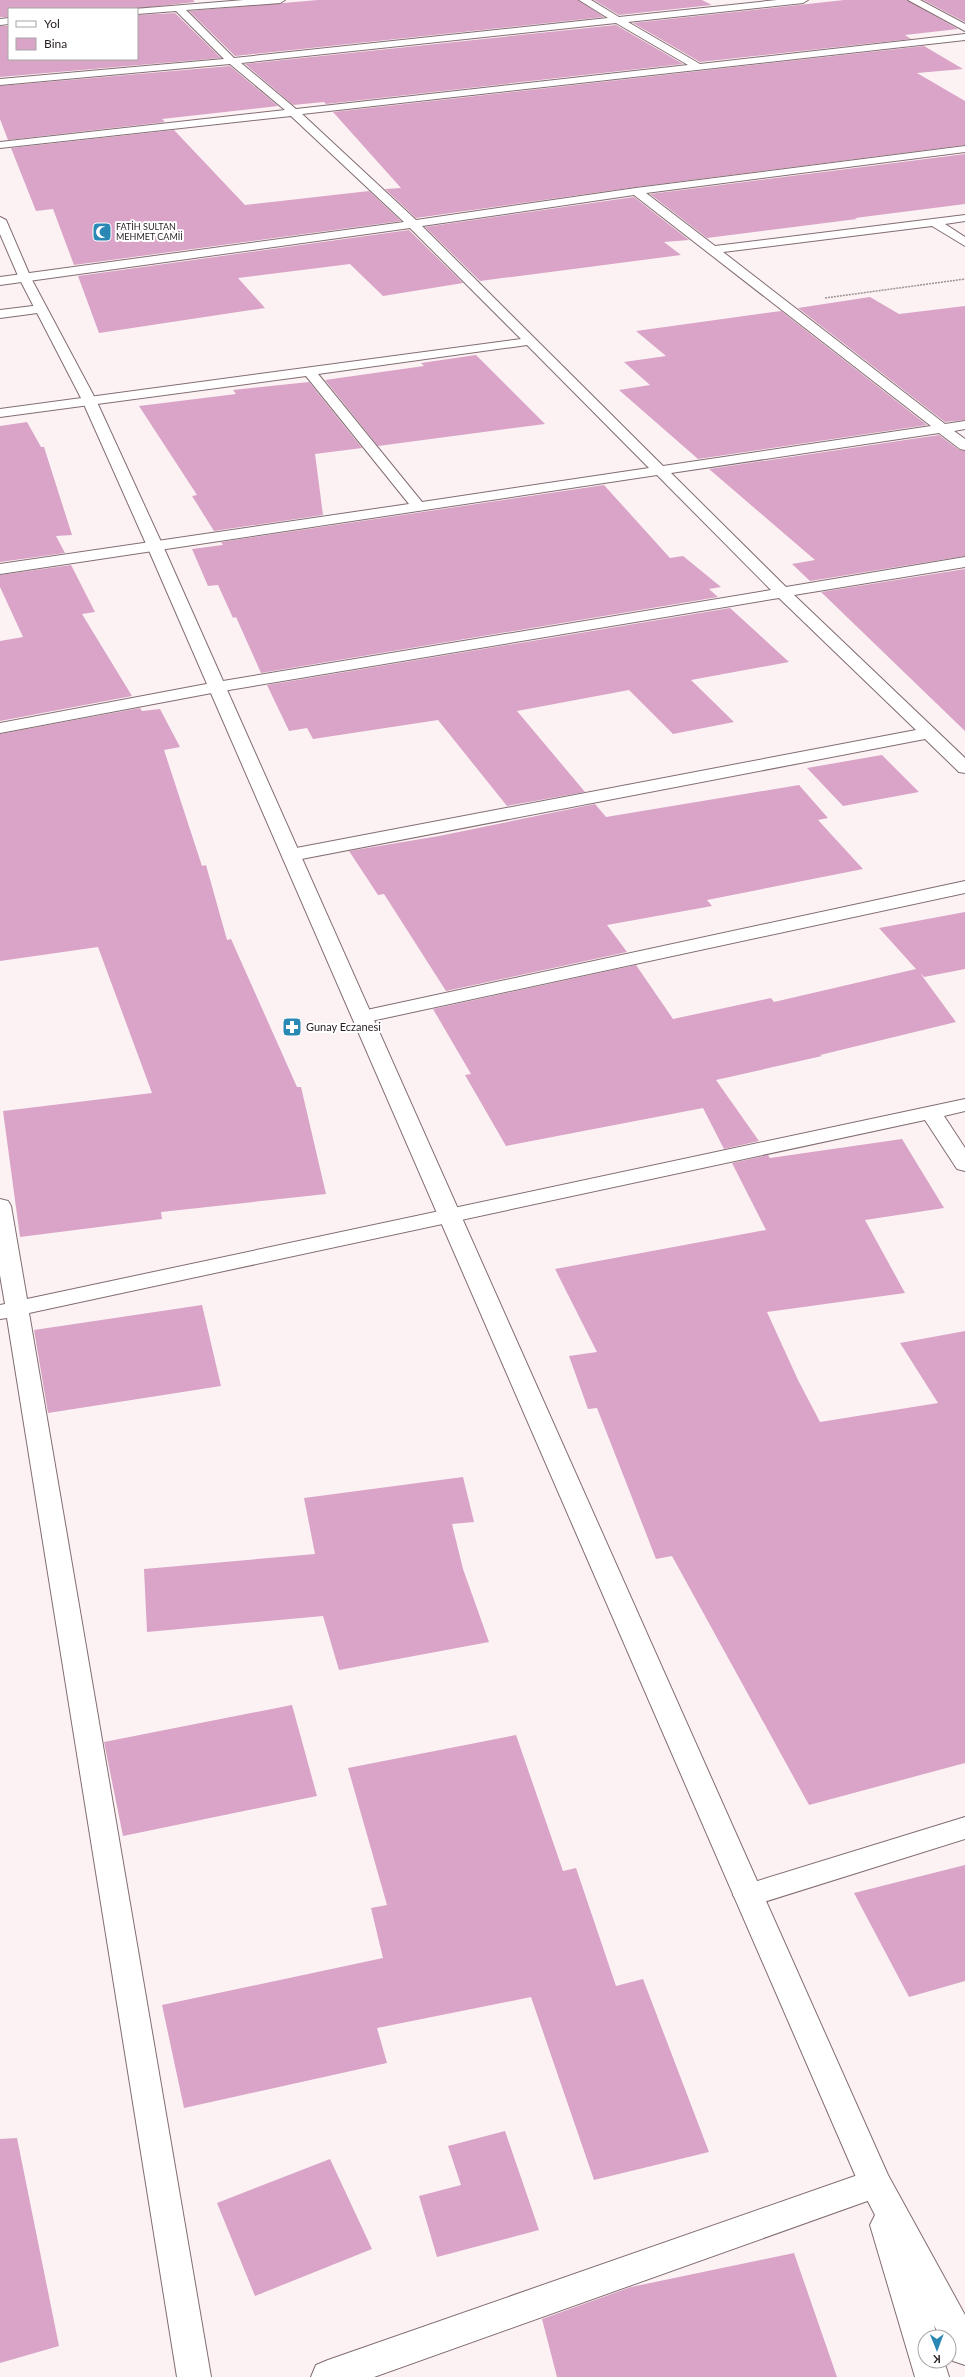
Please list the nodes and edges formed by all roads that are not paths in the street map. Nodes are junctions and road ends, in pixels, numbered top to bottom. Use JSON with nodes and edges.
{"nodes":[{"id":1,"x":280,"y":0,"type":"edge"},
{"id":2,"x":584,"y":0,"type":"edge"},
{"id":3,"x":718,"y":0,"type":"edge"},
{"id":4,"x":803,"y":0,"type":"edge"},
{"id":5,"x":913,"y":0,"type":"edge"},
{"id":6,"x":179,"y":8,"type":"junction"},
{"id":7,"x":733,"y":9,"type":"junction"},
{"id":8,"x":138,"y":11,"type":"edge"},
{"id":9,"x":618,"y":20,"type":"junction"},
{"id":10,"x":965,"y":28,"type":"edge"},
{"id":11,"x":965,"y":37,"type":"edge"},
{"id":12,"x":232,"y":60,"type":"junction"},
{"id":13,"x":700,"y":68,"type":"junction"},
{"id":14,"x":0,"y":82,"type":"edge"},
{"id":15,"x":296,"y":114,"type":"junction"},
{"id":16,"x":0,"y":145,"type":"edge"},
{"id":17,"x":965,"y":149,"type":"edge"},
{"id":18,"x":636,"y":191,"type":"junction"},
{"id":19,"x":965,"y":218,"type":"edge"},
{"id":20,"x":0,"y":220,"type":"edge"},
{"id":21,"x":934,"y":222,"type":"junction"},
{"id":22,"x":413,"y":224,"type":"junction"},
{"id":23,"x":965,"y":242,"type":"edge"},
{"id":24,"x":713,"y":250,"type":"junction"},
{"id":25,"x":25,"y":278,"type":"junction"},
{"id":26,"x":0,"y":281,"type":"edge"},
{"id":27,"x":41,"y":309,"type":"junction"},
{"id":28,"x":0,"y":314,"type":"edge"},
{"id":29,"x":531,"y":341,"type":"junction"},
{"id":30,"x":308,"y":371,"type":"junction"},
{"id":31,"x":89,"y":400,"type":"junction"},
{"id":32,"x":0,"y":413,"type":"edge"},
{"id":33,"x":965,"y":425,"type":"edge"},
{"id":34,"x":945,"y":428,"type":"junction"},
{"id":35,"x":965,"y":446,"type":"edge"},
{"id":36,"x":661,"y":472,"type":"junction"},
{"id":37,"x":419,"y":507,"type":"junction"},
{"id":38,"x":155,"y":546,"type":"junction"},
{"id":39,"x":965,"y":562,"type":"edge"},
{"id":40,"x":0,"y":569,"type":"edge"},
{"id":41,"x":781,"y":591,"type":"junction"},
{"id":42,"x":217,"y":688,"type":"junction"},
{"id":43,"x":0,"y":728,"type":"edge"},
{"id":44,"x":928,"y":733,"type":"junction"},
{"id":45,"x":965,"y":768,"type":"edge"},
{"id":46,"x":291,"y":855,"type":"junction"},
{"id":47,"x":965,"y":887,"type":"edge"},
{"id":48,"x":362,"y":1017,"type":"junction"},
{"id":49,"x":965,"y":1105,"type":"edge"},
{"id":50,"x":931,"y":1113,"type":"junction"},
{"id":51,"x":965,"y":1164,"type":"edge"},
{"id":52,"x":0,"y":1206,"type":"edge"},
{"id":53,"x":449,"y":1214,"type":"junction"},
{"id":54,"x":8,"y":1311,"type":"edge"},
{"id":55,"x":965,"y":1828,"type":"edge"},
{"id":56,"x":748,"y":1895,"type":"junction"},
{"id":57,"x":875,"y":2184,"type":"junction"},
{"id":58,"x":918,"y":2329,"type":"edge"},
{"id":59,"x":965,"y":2349,"type":"edge"},
{"id":60,"x":194,"y":2377,"type":"edge"},
{"id":61,"x":328,"y":2377,"type":"edge"}],
"edges":[{"from":1,"to":6,"type":"street"},
{"from":2,"to":9,"type":"street"},
{"from":3,"to":7,"type":"street"},
{"from":4,"to":7,"type":"street"},
{"from":5,"to":10,"type":"street"},
{"from":6,"to":8,"type":"street"},
{"from":6,"to":12,"type":"street"},
{"from":7,"to":9,"type":"street"},
{"from":9,"to":12,"type":"street"},
{"from":9,"to":13,"type":"street"},
{"from":11,"to":13,"type":"street"},
{"from":12,"to":14,"type":"street"},
{"from":12,"to":15,"type":"street"},
{"from":13,"to":15,"type":"street"},
{"from":15,"to":16,"type":"street"},
{"from":15,"to":22,"type":"street"},
{"from":17,"to":18,"type":"street"},
{"from":18,"to":22,"type":"street"},
{"from":18,"to":24,"type":"street"},
{"from":19,"to":21,"type":"street"},
{"from":20,"to":25,"type":"street"},
{"from":21,"to":23,"type":"street"},
{"from":21,"to":24,"type":"street"},
{"from":22,"to":25,"type":"street"},
{"from":22,"to":29,"type":"street"},
{"from":24,"to":34,"type":"street"},
{"from":25,"to":26,"type":"street"},
{"from":25,"to":27,"type":"street"},
{"from":27,"to":28,"type":"street"},
{"from":27,"to":31,"type":"street"},
{"from":29,"to":30,"type":"street"},
{"from":29,"to":36,"type":"street"},
{"from":30,"to":31,"type":"street"},
{"from":30,"to":37,"type":"street"},
{"from":31,"to":32,"type":"street"},
{"from":31,"to":38,"type":"street"},
{"from":33,"to":34,"type":"street"},
{"from":34,"to":35,"type":"street"},
{"from":34,"to":36,"type":"street"},
{"from":36,"to":37,"type":"street"},
{"from":36,"to":41,"type":"street"},
{"from":37,"to":38,"type":"street"},
{"from":38,"to":40,"type":"street"},
{"from":38,"to":42,"type":"street"},
{"from":39,"to":41,"type":"street"},
{"from":41,"to":42,"type":"street"},
{"from":41,"to":44,"type":"street"},
{"from":42,"to":43,"type":"street"},
{"from":42,"to":46,"type":"street"},
{"from":44,"to":45,"type":"street"},
{"from":44,"to":46,"type":"street"},
{"from":46,"to":48,"type":"street"},
{"from":47,"to":48,"type":"street"},
{"from":48,"to":53,"type":"street"},
{"from":49,"to":50,"type":"street"},
{"from":50,"to":51,"type":"street"},
{"from":50,"to":53,"type":"street"},
{"from":52,"to":54,"type":"street"},
{"from":53,"to":54,"type":"street"},
{"from":53,"to":56,"type":"street"},
{"from":54,"to":60,"type":"street"},
{"from":55,"to":56,"type":"street"},
{"from":56,"to":57,"type":"street"},
{"from":57,"to":58,"type":"street"},
{"from":57,"to":59,"type":"street"},
{"from":57,"to":61,"type":"street"}]}
